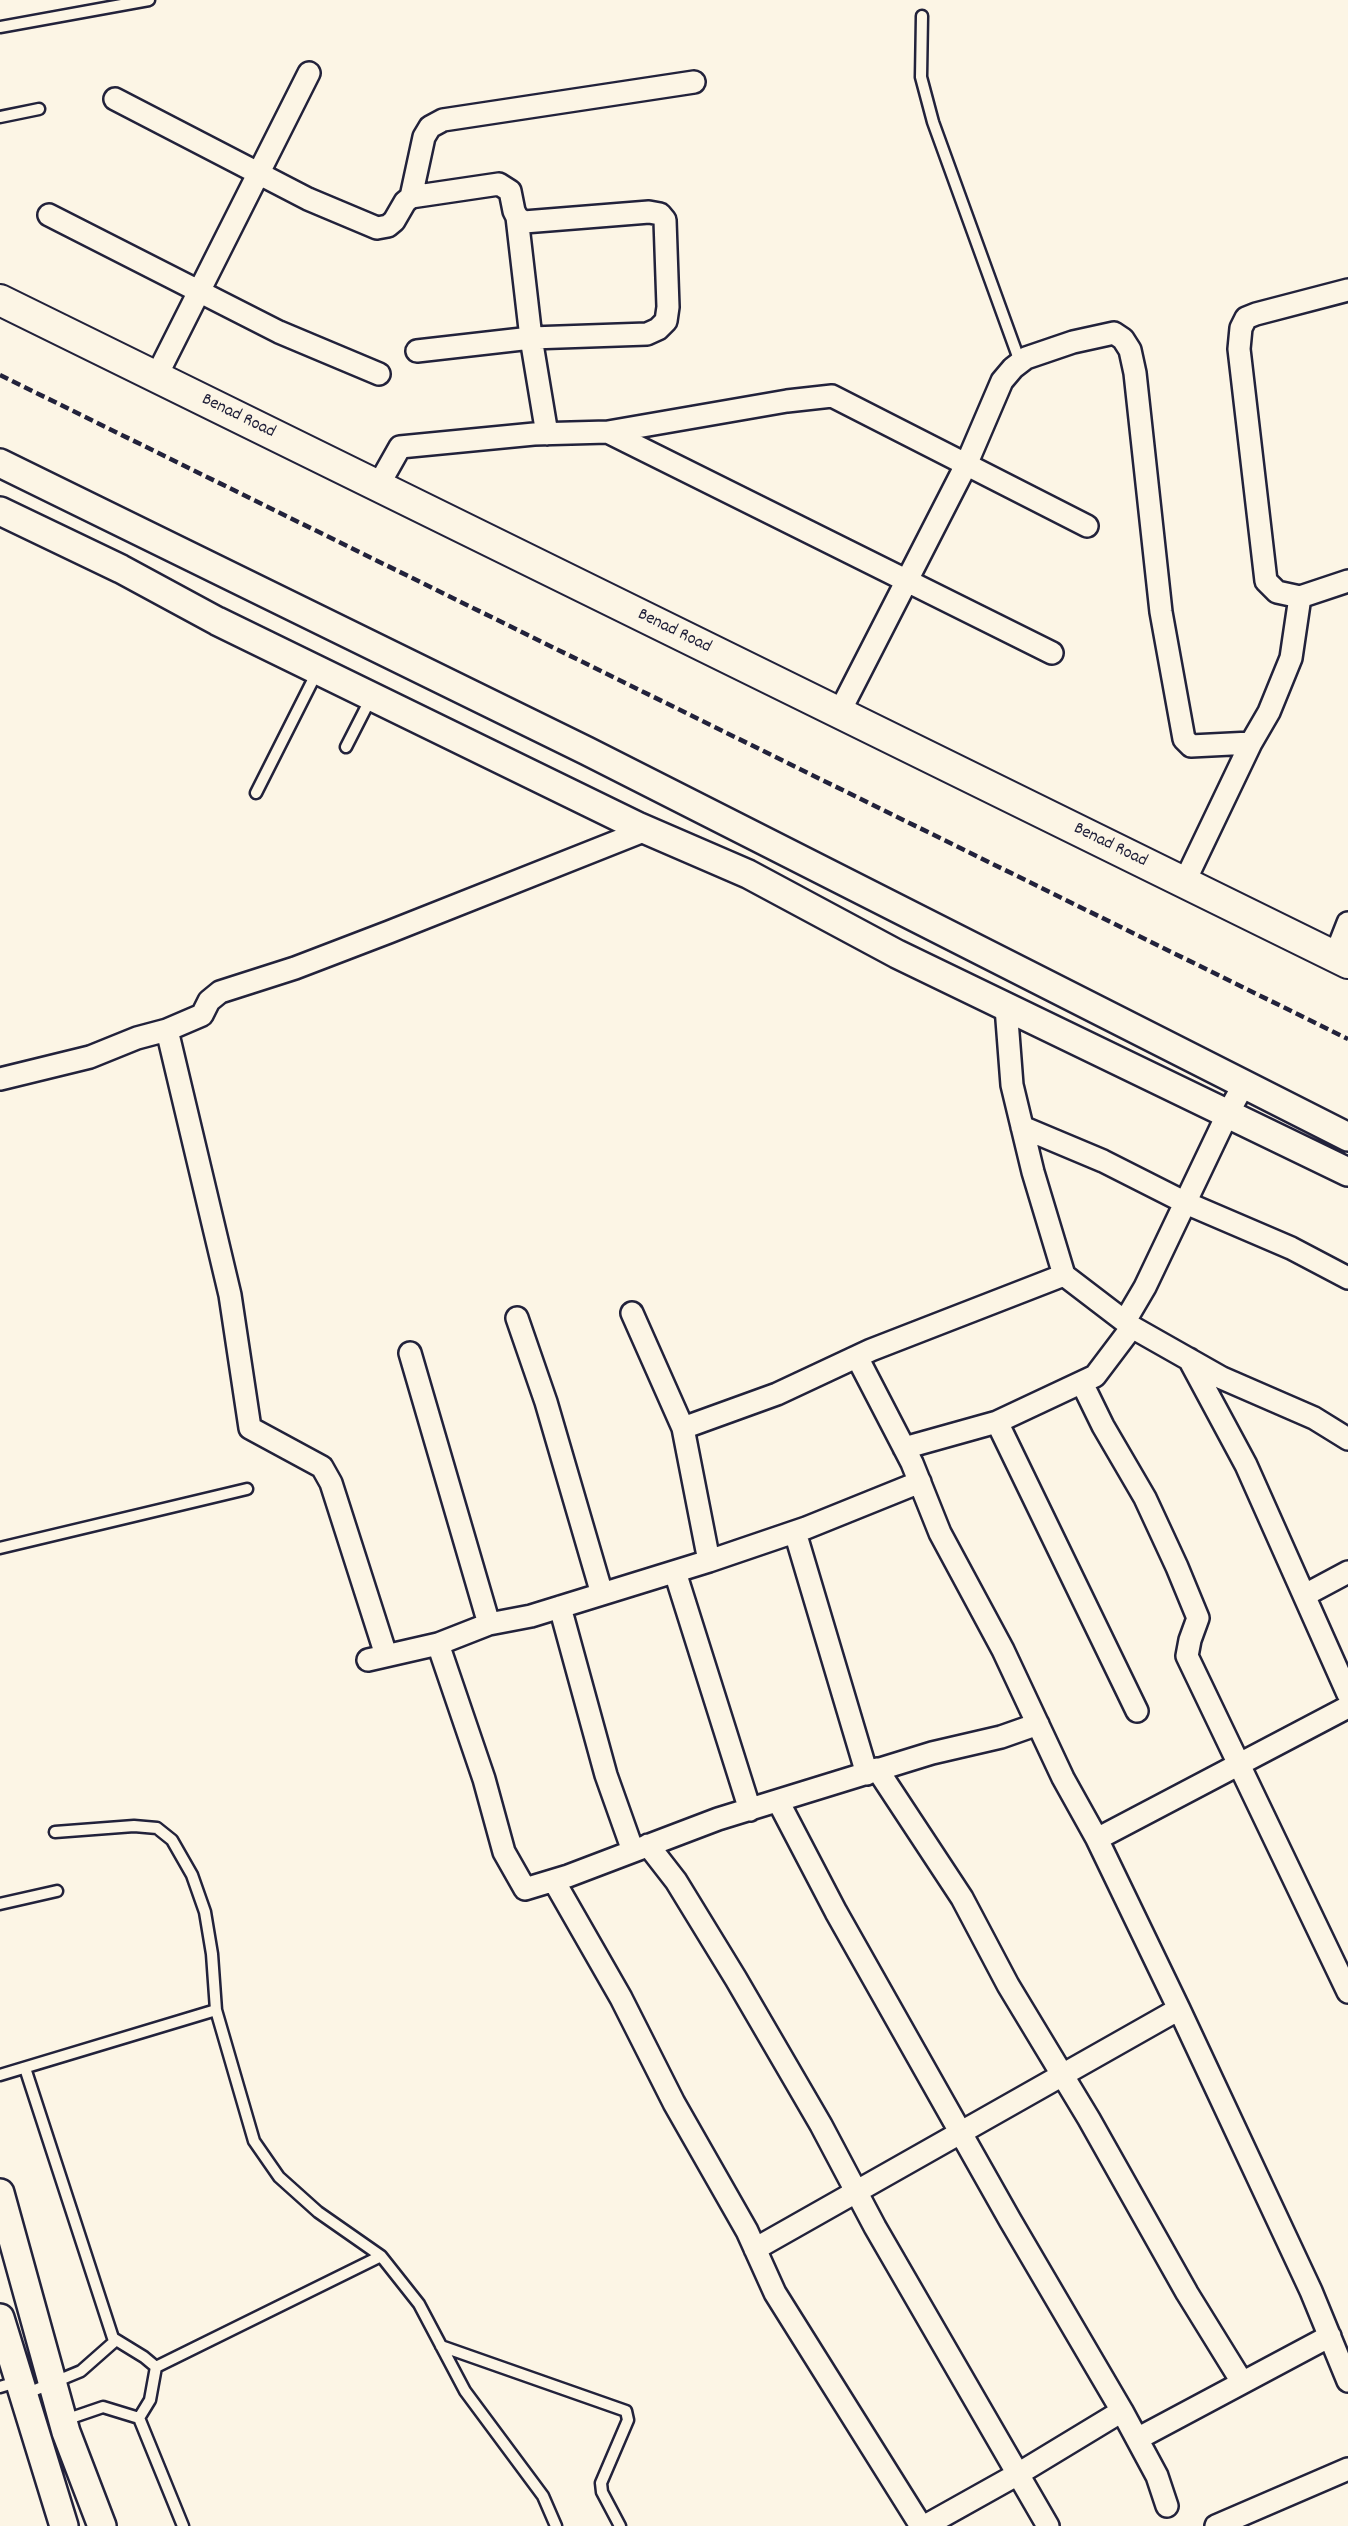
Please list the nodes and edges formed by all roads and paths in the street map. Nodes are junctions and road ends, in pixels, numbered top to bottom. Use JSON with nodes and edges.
{"nodes":[{"id":1,"x":149,"y":0,"type":"edge"},
{"id":2,"x":922,"y":16,"type":"dead end"},
{"id":3,"x":0,"y":27,"type":"edge"},
{"id":4,"x":309,"y":73,"type":"dead end"},
{"id":5,"x":694,"y":82,"type":"dead end"},
{"id":6,"x":115,"y":99,"type":"dead end"},
{"id":7,"x":39,"y":109,"type":"dead end"},
{"id":8,"x":0,"y":117,"type":"edge"},
{"id":9,"x":259,"y":173,"type":"junction"},
{"id":10,"x":411,"y":196,"type":"junction"},
{"id":11,"x":49,"y":215,"type":"dead end"},
{"id":12,"x":517,"y":217,"type":"junction"},
{"id":13,"x":1348,"y":290,"type":"edge"},
{"id":14,"x":200,"y":291,"type":"junction"},
{"id":15,"x":0,"y":300,"type":"edge"},
{"id":16,"x":531,"y":338,"type":"junction"},
{"id":17,"x":417,"y":351,"type":"dead end"},
{"id":18,"x":1020,"y":363,"type":"junction"},
{"id":19,"x":380,"y":374,"type":"dead end"},
{"id":20,"x":156,"y":377,"type":"junction"},
{"id":21,"x":608,"y":432,"type":"junction"},
{"id":22,"x":547,"y":434,"type":"junction"},
{"id":23,"x":0,"y":463,"type":"edge"},
{"id":24,"x":966,"y":465,"type":"junction"},
{"id":25,"x":378,"y":486,"type":"junction"},
{"id":26,"x":0,"y":511,"type":"edge"},
{"id":27,"x":1087,"y":526,"type":"dead end"},
{"id":28,"x":1348,"y":581,"type":"edge"},
{"id":29,"x":906,"y":582,"type":"junction"},
{"id":30,"x":1300,"y":597,"type":"junction"},
{"id":31,"x":1052,"y":653,"type":"dead end"},
{"id":32,"x":319,"y":669,"type":"junction"},
{"id":33,"x":373,"y":695,"type":"junction"},
{"id":34,"x":839,"y":713,"type":"junction"},
{"id":35,"x":1251,"y":743,"type":"junction"},
{"id":36,"x":346,"y":747,"type":"dead end"},
{"id":37,"x":256,"y":793,"type":"dead end"},
{"id":38,"x":646,"y":830,"type":"junction"},
{"id":39,"x":1184,"y":883,"type":"junction"},
{"id":40,"x":1348,"y":924,"type":"edge"},
{"id":41,"x":1341,"y":960,"type":"edge"},
{"id":42,"x":1006,"y":1007,"type":"junction"},
{"id":43,"x":167,"y":1030,"type":"junction"},
{"id":44,"x":0,"y":1079,"type":"edge"},
{"id":45,"x":1244,"y":1084,"type":"junction"},
{"id":46,"x":1228,"y":1113,"type":"junction"},
{"id":47,"x":1022,"y":1126,"type":"junction"},
{"id":48,"x":1348,"y":1137,"type":"edge"},
{"id":49,"x":1348,"y":1172,"type":"edge"},
{"id":50,"x":1186,"y":1203,"type":"junction"},
{"id":51,"x":1064,"y":1275,"type":"junction"},
{"id":52,"x":1348,"y":1278,"type":"edge"},
{"id":53,"x":632,"y":1312,"type":"dead end"},
{"id":54,"x":517,"y":1318,"type":"dead end"},
{"id":55,"x":1128,"y":1324,"type":"junction"},
{"id":56,"x":410,"y":1353,"type":"dead end"},
{"id":57,"x":857,"y":1357,"type":"junction"},
{"id":58,"x":1189,"y":1359,"type":"junction"},
{"id":59,"x":1082,"y":1383,"type":"junction"},
{"id":60,"x":997,"y":1422,"type":"junction"},
{"id":61,"x":683,"y":1428,"type":"junction"},
{"id":62,"x":1348,"y":1439,"type":"edge"},
{"id":63,"x":904,"y":1448,"type":"junction"},
{"id":64,"x":920,"y":1482,"type":"junction"},
{"id":65,"x":247,"y":1490,"type":"dead end"},
{"id":66,"x":795,"y":1532,"type":"junction"},
{"id":67,"x":0,"y":1548,"type":"edge"},
{"id":68,"x":709,"y":1561,"type":"junction"},
{"id":69,"x":675,"y":1572,"type":"junction"},
{"id":70,"x":1348,"y":1572,"type":"edge"},
{"id":71,"x":602,"y":1594,"type":"junction"},
{"id":72,"x":1305,"y":1595,"type":"junction"},
{"id":73,"x":560,"y":1607,"type":"junction"},
{"id":74,"x":489,"y":1624,"type":"junction"},
{"id":75,"x":438,"y":1644,"type":"junction"},
{"id":76,"x":1348,"y":1694,"type":"edge"},
{"id":77,"x":1348,"y":1707,"type":"edge"},
{"id":78,"x":1137,"y":1711,"type":"dead end"},
{"id":79,"x":1038,"y":1724,"type":"junction"},
{"id":80,"x":1240,"y":1765,"type":"junction"},
{"id":81,"x":872,"y":1772,"type":"junction"},
{"id":82,"x":778,"y":1802,"type":"junction"},
{"id":83,"x":750,"y":1810,"type":"junction"},
{"id":84,"x":55,"y":1832,"type":"dead end"},
{"id":85,"x":1096,"y":1839,"type":"junction"},
{"id":86,"x":641,"y":1848,"type":"junction"},
{"id":87,"x":554,"y":1881,"type":"junction"},
{"id":88,"x":57,"y":1891,"type":"dead end"},
{"id":89,"x":0,"y":1904,"type":"edge"},
{"id":90,"x":1348,"y":1992,"type":"edge"},
{"id":91,"x":1179,"y":2009,"type":"junction"},
{"id":92,"x":216,"y":2010,"type":"junction"},
{"id":93,"x":25,"y":2068,"type":"junction"},
{"id":94,"x":0,"y":2075,"type":"edge"},
{"id":95,"x":1062,"y":2076,"type":"junction"},
{"id":96,"x":962,"y":2134,"type":"junction"},
{"id":97,"x":856,"y":2192,"type":"junction"},
{"id":98,"x":0,"y":2193,"type":"edge"},
{"id":99,"x":755,"y":2249,"type":"junction"},
{"id":100,"x":381,"y":2256,"type":"junction"},
{"id":101,"x":0,"y":2318,"type":"edge"},
{"id":102,"x":1330,"y":2336,"type":"junction"},
{"id":103,"x":115,"y":2342,"type":"junction"},
{"id":104,"x":441,"y":2346,"type":"junction"},
{"id":105,"x":156,"y":2367,"type":"junction"},
{"id":106,"x":1348,"y":2381,"type":"edge"},
{"id":107,"x":1242,"y":2382,"type":"junction"},
{"id":108,"x":53,"y":2384,"type":"junction"},
{"id":109,"x":15,"y":2387,"type":"edge"},
{"id":110,"x":1122,"y":2411,"type":"junction"},
{"id":111,"x":139,"y":2418,"type":"junction"},
{"id":112,"x":50,"y":2425,"type":"junction"},
{"id":113,"x":1137,"y":2439,"type":"junction"},
{"id":114,"x":1348,"y":2469,"type":"edge"},
{"id":115,"x":1018,"y":2474,"type":"junction"},
{"id":116,"x":1167,"y":2506,"type":"dead end"},
{"id":117,"x":64,"y":2526,"type":"edge"},
{"id":118,"x":102,"y":2526,"type":"edge"},
{"id":119,"x":183,"y":2526,"type":"edge"},
{"id":120,"x":556,"y":2526,"type":"edge"},
{"id":121,"x":620,"y":2526,"type":"edge"},
{"id":122,"x":923,"y":2526,"type":"edge"},
{"id":123,"x":1048,"y":2526,"type":"edge"},
{"id":124,"x":1216,"y":2526,"type":"edge"}],
"edges":[{"from":1,"to":3,"type":"lane"},
{"from":2,"to":18,"type":"lane"},
{"from":4,"to":9,"type":"street"},
{"from":5,"to":10,"type":"street"},
{"from":6,"to":9,"type":"street"},
{"from":7,"to":8,"type":"lane"},
{"from":9,"to":10,"type":"street"},
{"from":9,"to":14,"type":"street"},
{"from":10,"to":12,"type":"street"},
{"from":11,"to":14,"type":"street"},
{"from":12,"to":16,"type":"street"},
{"from":12,"to":16,"type":"street"},
{"from":13,"to":30,"type":"street"},
{"from":14,"to":19,"type":"street"},
{"from":14,"to":20,"type":"street"},
{"from":15,"to":20,"type":"main road","name":"Benad Road"},
{"from":16,"to":17,"type":"street"},
{"from":16,"to":22,"type":"street"},
{"from":18,"to":24,"type":"street"},
{"from":18,"to":35,"type":"street"},
{"from":20,"to":25,"type":"main road","name":"Benad Road"},
{"from":21,"to":22,"type":"street"},
{"from":21,"to":24,"type":"street"},
{"from":21,"to":29,"type":"street"},
{"from":22,"to":25,"type":"street"},
{"from":23,"to":45,"type":"street"},
{"from":24,"to":27,"type":"street"},
{"from":24,"to":29,"type":"street"},
{"from":25,"to":34,"type":"main road","name":"Benad Road"},
{"from":26,"to":32,"type":"street"},
{"from":28,"to":30,"type":"street"},
{"from":29,"to":31,"type":"street"},
{"from":29,"to":34,"type":"street"},
{"from":30,"to":35,"type":"street"},
{"from":32,"to":33,"type":"street"},
{"from":32,"to":37,"type":"lane"},
{"from":33,"to":36,"type":"lane"},
{"from":33,"to":38,"type":"street"},
{"from":34,"to":39,"type":"main road","name":"Benad Road"},
{"from":35,"to":39,"type":"street"},
{"from":38,"to":42,"type":"street"},
{"from":38,"to":43,"type":"street"},
{"from":39,"to":41,"type":"main road","name":"Benad Road"},
{"from":40,"to":41,"type":"street"},
{"from":42,"to":46,"type":"street"},
{"from":42,"to":47,"type":"street"},
{"from":43,"to":44,"type":"street"},
{"from":43,"to":75,"type":"street"},
{"from":45,"to":46,"type":"street"},
{"from":45,"to":48,"type":"street"},
{"from":46,"to":49,"type":"street"},
{"from":46,"to":50,"type":"street"},
{"from":47,"to":50,"type":"street"},
{"from":47,"to":51,"type":"street"},
{"from":50,"to":52,"type":"street"},
{"from":50,"to":55,"type":"street"},
{"from":51,"to":55,"type":"street"},
{"from":51,"to":57,"type":"street"},
{"from":53,"to":61,"type":"street"},
{"from":54,"to":71,"type":"street"},
{"from":55,"to":58,"type":"street"},
{"from":55,"to":59,"type":"street"},
{"from":56,"to":74,"type":"street"},
{"from":57,"to":61,"type":"street"},
{"from":57,"to":63,"type":"street"},
{"from":58,"to":62,"type":"street"},
{"from":58,"to":72,"type":"street"},
{"from":59,"to":60,"type":"street"},
{"from":59,"to":80,"type":"street"},
{"from":60,"to":63,"type":"street"},
{"from":60,"to":78,"type":"street"},
{"from":61,"to":68,"type":"street"},
{"from":63,"to":64,"type":"street"},
{"from":64,"to":66,"type":"street"},
{"from":64,"to":79,"type":"street"},
{"from":65,"to":67,"type":"lane"},
{"from":66,"to":68,"type":"street"},
{"from":66,"to":81,"type":"street"},
{"from":68,"to":69,"type":"street"},
{"from":69,"to":71,"type":"street"},
{"from":69,"to":83,"type":"street"},
{"from":70,"to":72,"type":"street"},
{"from":71,"to":73,"type":"street"},
{"from":72,"to":76,"type":"street"},
{"from":73,"to":74,"type":"street"},
{"from":73,"to":86,"type":"street"},
{"from":74,"to":75,"type":"street"},
{"from":75,"to":87,"type":"street"},
{"from":77,"to":80,"type":"street"},
{"from":79,"to":81,"type":"street"},
{"from":79,"to":85,"type":"street"},
{"from":80,"to":85,"type":"street"},
{"from":80,"to":90,"type":"street"},
{"from":81,"to":82,"type":"street"},
{"from":81,"to":95,"type":"street"},
{"from":82,"to":83,"type":"street"},
{"from":82,"to":96,"type":"street"},
{"from":83,"to":86,"type":"street"},
{"from":84,"to":92,"type":"lane"},
{"from":85,"to":91,"type":"street"},
{"from":86,"to":87,"type":"street"},
{"from":86,"to":97,"type":"street"},
{"from":87,"to":99,"type":"street"},
{"from":88,"to":89,"type":"lane"},
{"from":91,"to":95,"type":"street"},
{"from":91,"to":102,"type":"street"},
{"from":92,"to":93,"type":"lane"},
{"from":92,"to":100,"type":"lane"},
{"from":93,"to":94,"type":"lane"},
{"from":93,"to":103,"type":"lane"},
{"from":95,"to":96,"type":"street"},
{"from":95,"to":107,"type":"street"},
{"from":96,"to":97,"type":"street"},
{"from":96,"to":110,"type":"street"},
{"from":97,"to":99,"type":"street"},
{"from":97,"to":115,"type":"street"},
{"from":98,"to":108,"type":"street"},
{"from":99,"to":122,"type":"street"},
{"from":100,"to":104,"type":"lane"},
{"from":100,"to":105,"type":"lane"},
{"from":101,"to":109,"type":"street"},
{"from":102,"to":106,"type":"street"},
{"from":102,"to":107,"type":"street"},
{"from":103,"to":105,"type":"lane"},
{"from":103,"to":108,"type":"lane"},
{"from":104,"to":120,"type":"lane"},
{"from":104,"to":121,"type":"lane"},
{"from":105,"to":111,"type":"lane"},
{"from":107,"to":113,"type":"street"},
{"from":108,"to":109,"type":"lane"},
{"from":108,"to":112,"type":"street"},
{"from":109,"to":112,"type":"street"},
{"from":110,"to":113,"type":"street"},
{"from":110,"to":115,"type":"street"},
{"from":111,"to":112,"type":"lane"},
{"from":111,"to":119,"type":"lane"},
{"from":112,"to":117,"type":"street"},
{"from":112,"to":118,"type":"street"},
{"from":113,"to":116,"type":"street"},
{"from":114,"to":124,"type":"street"},
{"from":115,"to":122,"type":"street"},
{"from":115,"to":123,"type":"street"}]}
